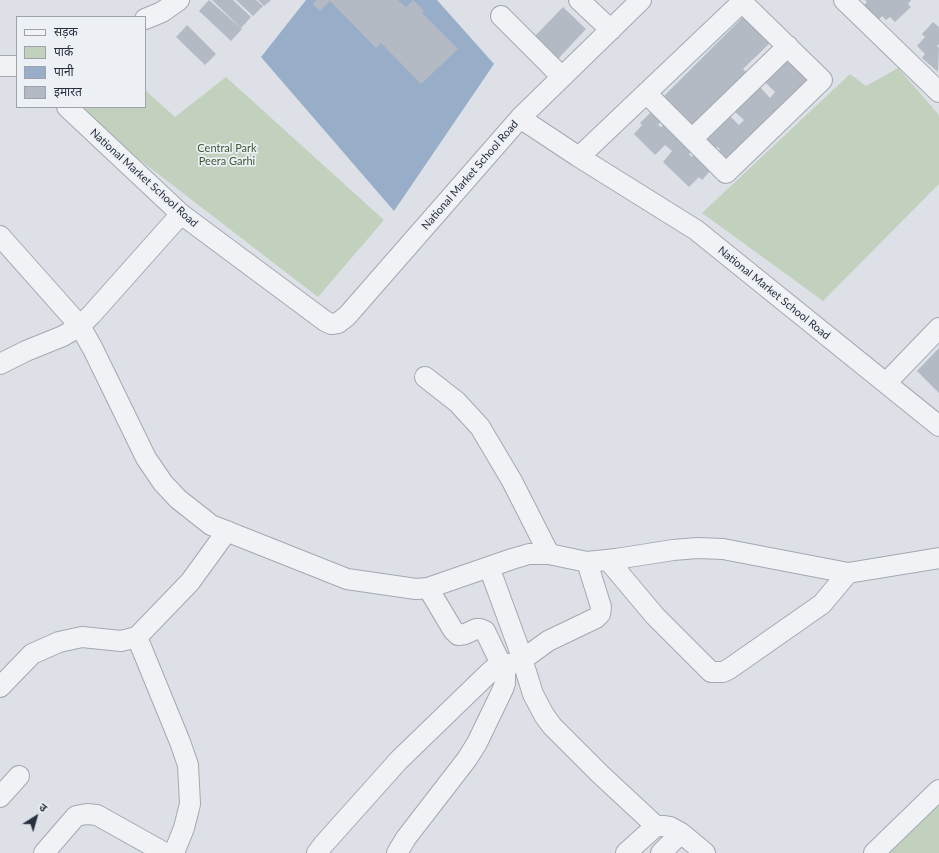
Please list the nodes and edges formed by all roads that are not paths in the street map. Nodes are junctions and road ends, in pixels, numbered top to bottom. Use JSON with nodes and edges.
{"nodes":[{"id":1,"x":179,"y":0,"type":"edge"},
{"id":2,"x":579,"y":0,"type":"edge"},
{"id":3,"x":641,"y":0,"type":"edge"},
{"id":4,"x":844,"y":0,"type":"edge"},
{"id":5,"x":501,"y":16,"type":"dead end"},
{"id":6,"x":146,"y":18,"type":"edge"},
{"id":7,"x":611,"y":30,"type":"junction"},
{"id":8,"x":788,"y":46,"type":"junction"},
{"id":9,"x":0,"y":66,"type":"edge"},
{"id":10,"x":16,"y":66,"type":"edge"},
{"id":11,"x":562,"y":77,"type":"junction"},
{"id":12,"x":939,"y":92,"type":"edge"},
{"id":13,"x":646,"y":93,"type":"junction"},
{"id":14,"x":69,"y":108,"type":"edge"},
{"id":15,"x":520,"y":118,"type":"junction"},
{"id":16,"x":692,"y":139,"type":"junction"},
{"id":17,"x":579,"y":157,"type":"junction"},
{"id":18,"x":181,"y":214,"type":"junction"},
{"id":19,"x":0,"y":236,"type":"edge"},
{"id":20,"x":80,"y":326,"type":"junction"},
{"id":21,"x":939,"y":328,"type":"edge"},
{"id":22,"x":0,"y":364,"type":"edge"},
{"id":23,"x":425,"y":377,"type":"dead end"},
{"id":24,"x":886,"y":383,"type":"junction"},
{"id":25,"x":937,"y":420,"type":"edge"},
{"id":26,"x":227,"y":531,"type":"junction"},
{"id":27,"x":549,"y":554,"type":"junction"},
{"id":28,"x":939,"y":558,"type":"edge"},
{"id":29,"x":608,"y":560,"type":"junction"},
{"id":30,"x":587,"y":562,"type":"junction"},
{"id":31,"x":489,"y":567,"type":"junction"},
{"id":32,"x":848,"y":573,"type":"junction"},
{"id":33,"x":428,"y":588,"type":"junction"},
{"id":34,"x":137,"y":637,"type":"junction"},
{"id":35,"x":509,"y":662,"type":"junction"},
{"id":36,"x":0,"y":687,"type":"edge"},
{"id":37,"x":19,"y":776,"type":"dead end"},
{"id":38,"x":939,"y":790,"type":"edge"},
{"id":39,"x":0,"y":798,"type":"edge"},
{"id":40,"x":656,"y":826,"type":"junction"},
{"id":41,"x":681,"y":833,"type":"junction"},
{"id":42,"x":44,"y":853,"type":"edge"},
{"id":43,"x":165,"y":853,"type":"edge"},
{"id":44,"x":174,"y":853,"type":"edge"},
{"id":45,"x":317,"y":853,"type":"edge"},
{"id":46,"x":397,"y":853,"type":"edge"},
{"id":47,"x":626,"y":853,"type":"edge"},
{"id":48,"x":660,"y":853,"type":"edge"},
{"id":49,"x":705,"y":853,"type":"edge"},
{"id":50,"x":874,"y":853,"type":"edge"}],
"edges":[{"from":1,"to":6,"type":"street"},
{"from":2,"to":7,"type":"street"},
{"from":3,"to":7,"type":"street"},
{"from":4,"to":12,"type":"street"},
{"from":5,"to":11,"type":"street"},
{"from":7,"to":11,"type":"street"},
{"from":8,"to":13,"type":"street"},
{"from":8,"to":16,"type":"street"},
{"from":8,"to":16,"type":"street"},
{"from":9,"to":10,"type":"street"},
{"from":11,"to":15,"type":"street"},
{"from":13,"to":16,"type":"street"},
{"from":13,"to":17,"type":"street"},
{"from":14,"to":18,"type":"street","name":"National Market School Road"},
{"from":15,"to":17,"type":"street","name":"National Market School Road"},
{"from":15,"to":18,"type":"street","name":"National Market School Road"},
{"from":17,"to":24,"type":"street","name":"National Market School Road"},
{"from":18,"to":20,"type":"street"},
{"from":19,"to":20,"type":"street"},
{"from":20,"to":22,"type":"street"},
{"from":20,"to":26,"type":"street"},
{"from":21,"to":24,"type":"street"},
{"from":23,"to":27,"type":"street"},
{"from":24,"to":25,"type":"street","name":"National Market School Road"},
{"from":26,"to":33,"type":"street"},
{"from":26,"to":34,"type":"street"},
{"from":27,"to":30,"type":"street"},
{"from":27,"to":31,"type":"street"},
{"from":28,"to":32,"type":"street"},
{"from":29,"to":30,"type":"street"},
{"from":29,"to":32,"type":"street"},
{"from":29,"to":32,"type":"street"},
{"from":30,"to":35,"type":"street"},
{"from":31,"to":33,"type":"street"},
{"from":31,"to":35,"type":"street"},
{"from":33,"to":35,"type":"street"},
{"from":34,"to":36,"type":"street"},
{"from":34,"to":44,"type":"street"},
{"from":35,"to":40,"type":"street"},
{"from":35,"to":45,"type":"street"},
{"from":35,"to":46,"type":"street"},
{"from":37,"to":39,"type":"street"},
{"from":38,"to":50,"type":"street"},
{"from":40,"to":41,"type":"street"},
{"from":40,"to":47,"type":"street"},
{"from":41,"to":48,"type":"street"},
{"from":41,"to":49,"type":"street"},
{"from":42,"to":43,"type":"street"}]}
